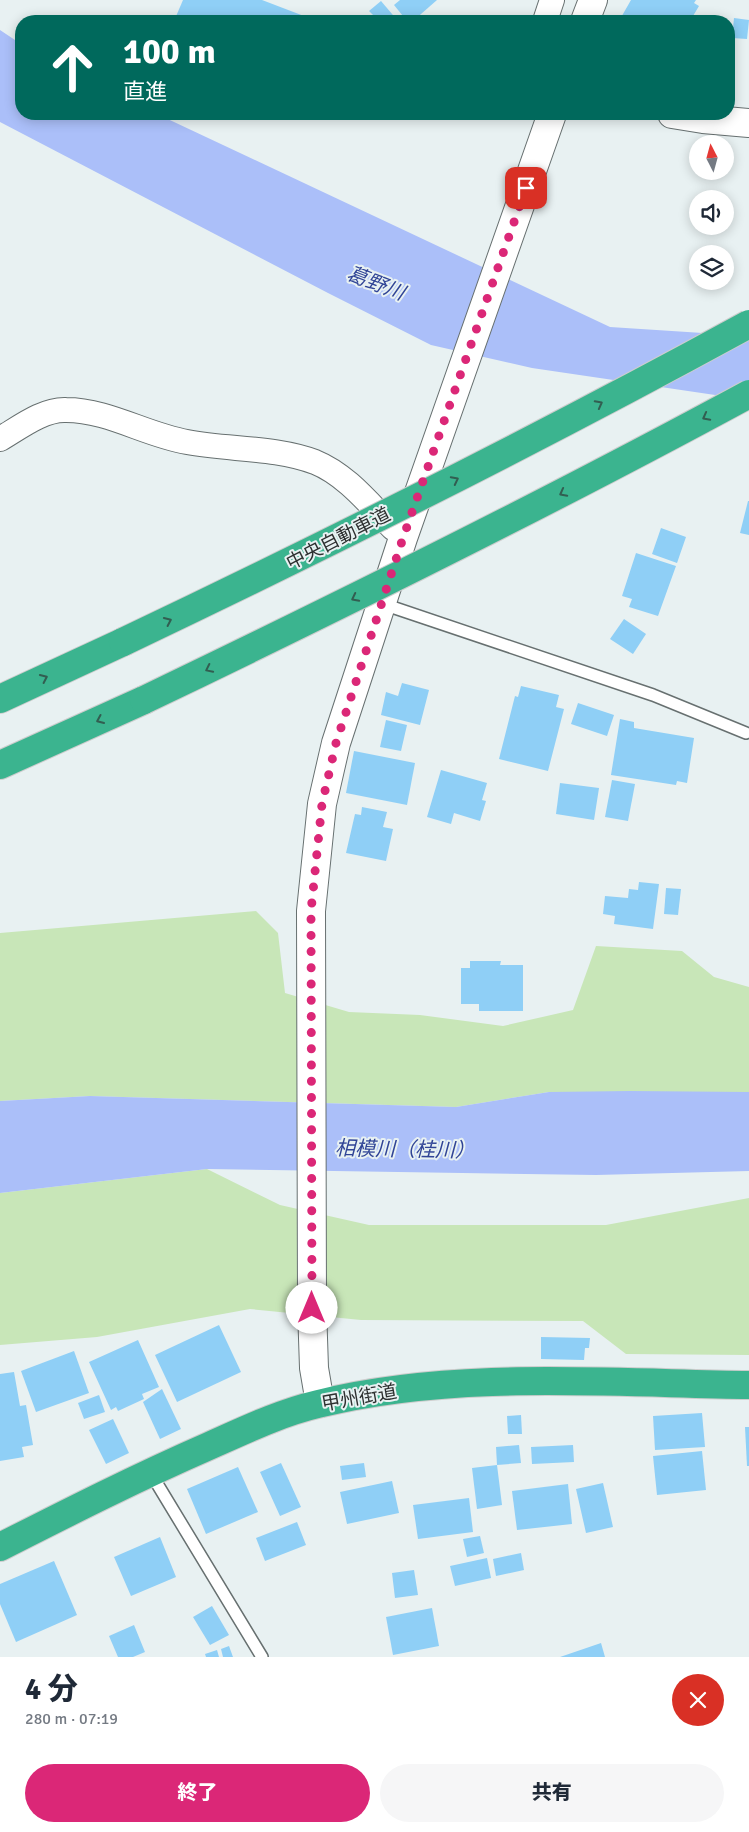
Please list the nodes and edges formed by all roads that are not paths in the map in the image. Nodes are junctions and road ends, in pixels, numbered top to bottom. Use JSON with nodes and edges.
{"nodes":[{"id":1,"x":552,"y":0,"type":"edge"},
{"id":2,"x":593,"y":0,"type":"edge"},
{"id":3,"x":547,"y":15,"type":"edge"},
{"id":4,"x":587,"y":15,"type":"edge"},
{"id":5,"x":723,"y":120,"type":"edge"},
{"id":6,"x":749,"y":123,"type":"edge"},
{"id":7,"x":549,"y":124,"type":"edge"},
{"id":8,"x":749,"y":324,"type":"edge"},
{"id":9,"x":749,"y":394,"type":"edge"},
{"id":10,"x":0,"y":439,"type":"edge"},
{"id":11,"x":403,"y":538,"type":"junction"},
{"id":12,"x":383,"y":604,"type":"junction"},
{"id":13,"x":0,"y":699,"type":"edge"},
{"id":14,"x":746,"y":733,"type":"dead end"},
{"id":15,"x":0,"y":765,"type":"edge"},
{"id":16,"x":749,"y":1385,"type":"edge"},
{"id":17,"x":320,"y":1403,"type":"junction"},
{"id":18,"x":150,"y":1472,"type":"junction"},
{"id":19,"x":0,"y":1547,"type":"edge"},
{"id":20,"x":262,"y":1657,"type":"edge"}],
"edges":[{"from":1,"to":3,"type":"street"},
{"from":2,"to":4,"type":"street"},
{"from":5,"to":6,"type":"street"},
{"from":7,"to":11,"type":"street"},
{"from":13,"to":8,"type":"highway","name":"中央自動車道","one_way":true,"bridge":true},
{"from":9,"to":15,"type":"highway","one_way":true,"bridge":true},
{"from":10,"to":11,"type":"street"},
{"from":11,"to":12,"type":"street"},
{"from":12,"to":14,"type":"lane"},
{"from":12,"to":17,"type":"street"},
{"from":16,"to":17,"type":"highway","name":"甲州街道"},
{"from":17,"to":18,"type":"highway","name":"甲州街道"},
{"from":18,"to":19,"type":"highway","name":"甲州街道"},
{"from":18,"to":20,"type":"lane"}]}
